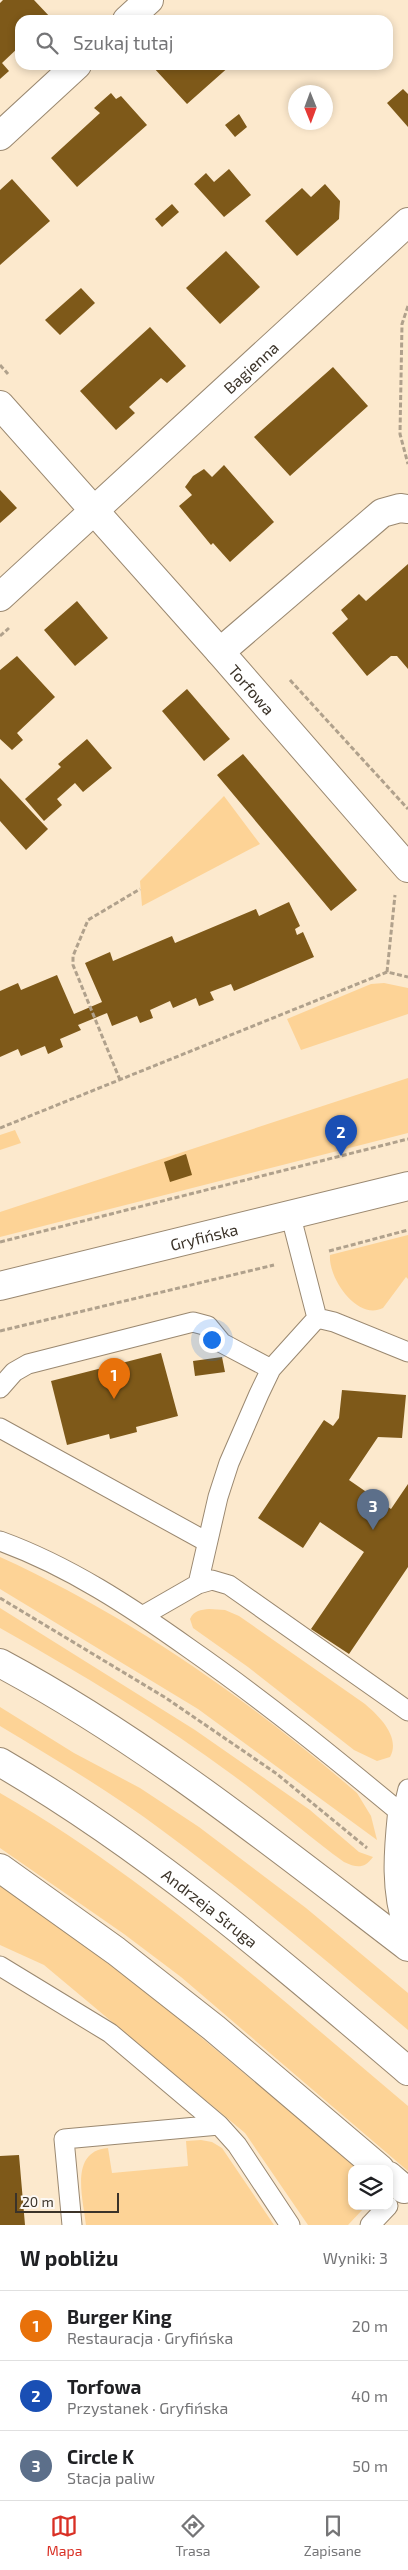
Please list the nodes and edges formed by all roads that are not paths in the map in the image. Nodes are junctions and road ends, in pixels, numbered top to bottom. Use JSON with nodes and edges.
{"nodes":[{"id":1,"x":149,"y":0,"type":"edge"},
{"id":2,"x":132,"y":15,"type":"edge"},
{"id":3,"x":72,"y":70,"type":"edge"},
{"id":4,"x":0,"y":136,"type":"edge"},
{"id":5,"x":408,"y":222,"type":"edge"},
{"id":6,"x":0,"y":405,"type":"edge"},
{"id":7,"x":408,"y":509,"type":"edge"},
{"id":8,"x":94,"y":511,"type":"junction"},
{"id":9,"x":0,"y":597,"type":"edge"},
{"id":10,"x":220,"y":652,"type":"junction"},
{"id":11,"x":408,"y":868,"type":"edge"},
{"id":12,"x":408,"y":1186,"type":"edge"},
{"id":13,"x":290,"y":1213,"type":"junction"},
{"id":14,"x":0,"y":1286,"type":"edge"},
{"id":15,"x":317,"y":1318,"type":"junction"},
{"id":16,"x":408,"y":1352,"type":"edge"},
{"id":17,"x":271,"y":1369,"type":"junction"},
{"id":18,"x":0,"y":1388,"type":"edge"},
{"id":19,"x":0,"y":1428,"type":"edge"},
{"id":20,"x":0,"y":1541,"type":"edge"},
{"id":21,"x":207,"y":1542,"type":"junction"},
{"id":22,"x":198,"y":1584,"type":"junction"},
{"id":23,"x":144,"y":1615,"type":"junction"},
{"id":24,"x":0,"y":1663,"type":"edge"},
{"id":25,"x":408,"y":1711,"type":"edge"},
{"id":26,"x":0,"y":1762,"type":"edge"},
{"id":27,"x":406,"y":1807,"type":"edge"},
{"id":28,"x":0,"y":1868,"type":"edge"},
{"id":29,"x":408,"y":1928,"type":"edge"},
{"id":30,"x":408,"y":1947,"type":"edge"},
{"id":31,"x":0,"y":1966,"type":"edge"},
{"id":32,"x":408,"y":2071,"type":"edge"},
{"id":33,"x":220,"y":2125,"type":"junction"},
{"id":34,"x":375,"y":2165,"type":"edge"},
{"id":35,"x":396,"y":2194,"type":"edge"},
{"id":36,"x":72,"y":2225,"type":"edge"},
{"id":37,"x":290,"y":2225,"type":"edge"},
{"id":38,"x":370,"y":2225,"type":"edge"}],
"edges":[{"from":1,"to":2,"type":"street"},
{"from":3,"to":4,"type":"street"},
{"from":5,"to":8,"type":"street","name":"Bagienna"},
{"from":6,"to":8,"type":"street"},
{"from":7,"to":10,"type":"street"},
{"from":8,"to":9,"type":"street","name":"Bagienna"},
{"from":8,"to":10,"type":"street","name":"Torfowa"},
{"from":10,"to":11,"type":"street","name":"Torfowa"},
{"from":12,"to":13,"type":"street","name":"Gryfińska"},
{"from":13,"to":14,"type":"street","name":"Gryfińska"},
{"from":13,"to":15,"type":"lane"},
{"from":15,"to":16,"type":"lane"},
{"from":15,"to":17,"type":"lane"},
{"from":17,"to":18,"type":"lane"},
{"from":17,"to":21,"type":"lane"},
{"from":19,"to":21,"type":"lane"},
{"from":20,"to":23,"type":"lane"},
{"from":21,"to":22,"type":"lane"},
{"from":22,"to":23,"type":"lane"},
{"from":22,"to":25,"type":"lane"},
{"from":23,"to":27,"type":"lane"},
{"from":24,"to":30,"type":"street"},
{"from":26,"to":32,"type":"street","name":"Andrzeja Struga"},
{"from":27,"to":29,"type":"street"},
{"from":28,"to":34,"type":"street"},
{"from":31,"to":33,"type":"lane"},
{"from":33,"to":36,"type":"lane"},
{"from":33,"to":37,"type":"lane"},
{"from":35,"to":38,"type":"lane"}]}
